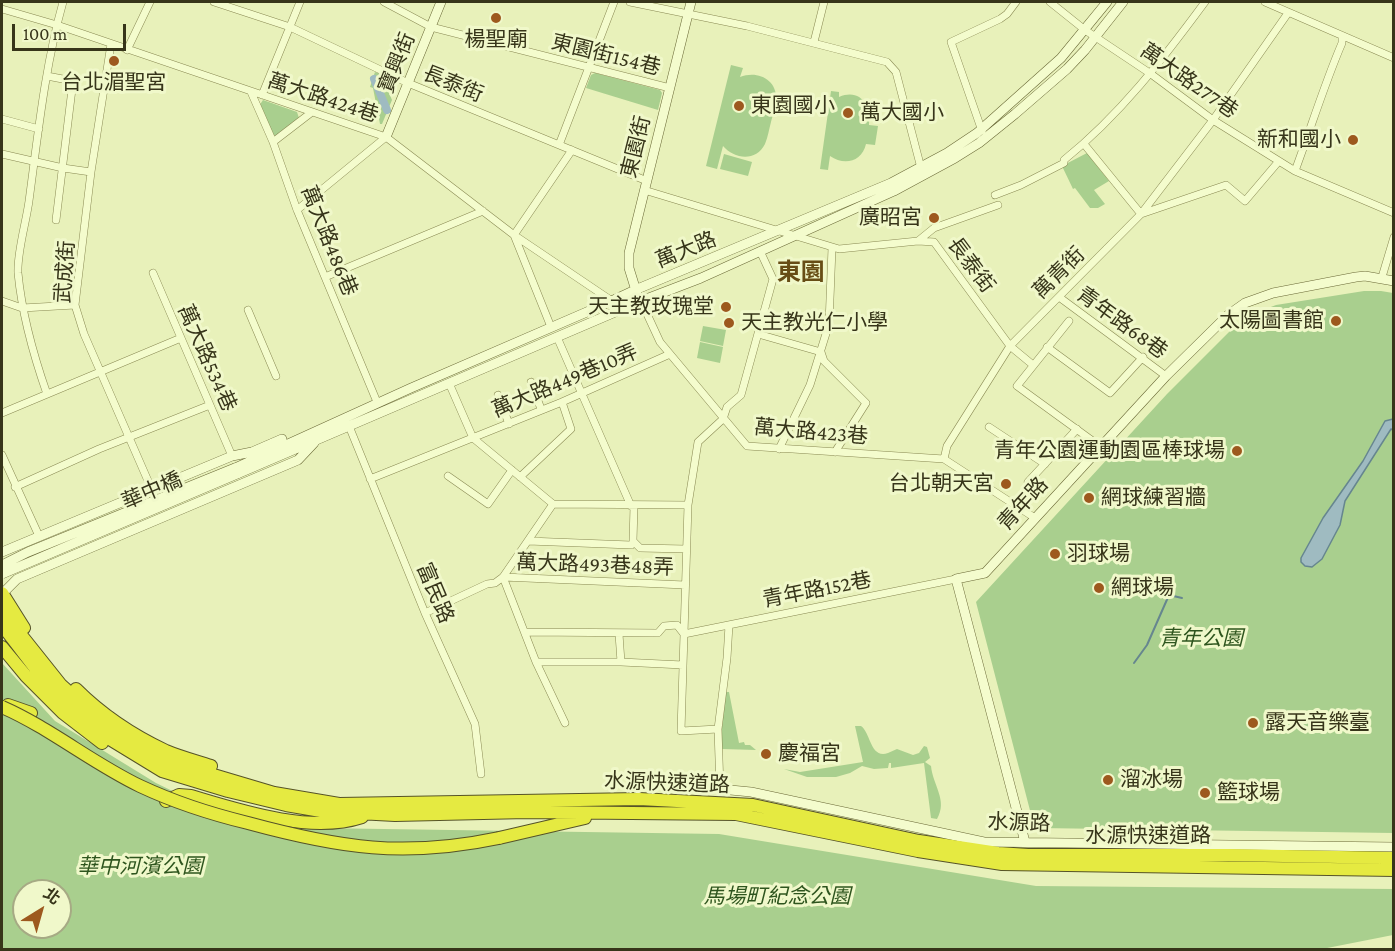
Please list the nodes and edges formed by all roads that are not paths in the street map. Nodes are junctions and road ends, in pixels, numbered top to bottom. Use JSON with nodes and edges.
{"nodes":[{"id":1,"x":63,"y":2,"type":"edge"},
{"id":2,"x":150,"y":2,"type":"edge"},
{"id":3,"x":214,"y":2,"type":"edge"},
{"id":4,"x":300,"y":2,"type":"edge"},
{"id":5,"x":384,"y":2,"type":"edge"},
{"id":6,"x":441,"y":2,"type":"edge"},
{"id":7,"x":614,"y":2,"type":"edge"},
{"id":8,"x":630,"y":2,"type":"edge"},
{"id":9,"x":691,"y":2,"type":"edge"},
{"id":10,"x":824,"y":2,"type":"edge"},
{"id":11,"x":1016,"y":2,"type":"edge"},
{"id":12,"x":1050,"y":2,"type":"edge"},
{"id":13,"x":1107,"y":2,"type":"edge"},
{"id":14,"x":1123,"y":2,"type":"edge"},
{"id":15,"x":1205,"y":2,"type":"edge"},
{"id":16,"x":1265,"y":2,"type":"edge"},
{"id":17,"x":2,"y":9,"type":"edge"},
{"id":18,"x":688,"y":12,"type":"junction"},
{"id":19,"x":1288,"y":13,"type":"junction"},
{"id":20,"x":57,"y":25,"type":"junction"},
{"id":21,"x":290,"y":27,"type":"junction"},
{"id":22,"x":430,"y":27,"type":"junction"},
{"id":23,"x":1085,"y":30,"type":"junction"},
{"id":24,"x":1095,"y":36,"type":"junction"},
{"id":25,"x":1342,"y":36,"type":"junction"},
{"id":26,"x":814,"y":42,"type":"junction"},
{"id":27,"x":111,"y":44,"type":"junction"},
{"id":28,"x":128,"y":50,"type":"junction"},
{"id":29,"x":1394,"y":58,"type":"edge"},
{"id":30,"x":590,"y":68,"type":"junction"},
{"id":31,"x":1150,"y":74,"type":"junction"},
{"id":32,"x":47,"y":76,"type":"junction"},
{"id":33,"x":408,"y":83,"type":"junction"},
{"id":34,"x":670,"y":88,"type":"junction"},
{"id":35,"x":251,"y":92,"type":"junction"},
{"id":36,"x":262,"y":95,"type":"junction"},
{"id":37,"x":312,"y":112,"type":"junction"},
{"id":38,"x":2,"y":119,"type":"edge"},
{"id":39,"x":1213,"y":120,"type":"junction"},
{"id":40,"x":39,"y":129,"type":"junction"},
{"id":41,"x":981,"y":129,"type":"junction"},
{"id":42,"x":386,"y":137,"type":"junction"},
{"id":43,"x":983,"y":140,"type":"junction"},
{"id":44,"x":273,"y":142,"type":"junction"},
{"id":45,"x":1084,"y":144,"type":"junction"},
{"id":46,"x":559,"y":145,"type":"junction"},
{"id":47,"x":572,"y":150,"type":"junction"},
{"id":48,"x":2,"y":153,"type":"edge"},
{"id":49,"x":1279,"y":160,"type":"junction"},
{"id":50,"x":34,"y":162,"type":"junction"},
{"id":51,"x":63,"y":168,"type":"junction"},
{"id":52,"x":921,"y":168,"type":"junction"},
{"id":53,"x":1295,"y":171,"type":"junction"},
{"id":54,"x":91,"y":172,"type":"junction"},
{"id":55,"x":646,"y":185,"type":"junction"},
{"id":56,"x":995,"y":195,"type":"dead end"},
{"id":57,"x":998,"y":205,"type":"dead end"},
{"id":58,"x":297,"y":210,"type":"junction"},
{"id":59,"x":483,"y":211,"type":"junction"},
{"id":60,"x":1394,"y":213,"type":"edge"},
{"id":61,"x":1141,"y":214,"type":"junction"},
{"id":62,"x":56,"y":220,"type":"dead end"},
{"id":63,"x":776,"y":231,"type":"junction"},
{"id":64,"x":514,"y":235,"type":"junction"},
{"id":65,"x":793,"y":236,"type":"junction"},
{"id":66,"x":1394,"y":237,"type":"edge"},
{"id":67,"x":918,"y":241,"type":"junction"},
{"id":68,"x":832,"y":248,"type":"junction"},
{"id":69,"x":760,"y":251,"type":"junction"},
{"id":70,"x":153,"y":273,"type":"dead end"},
{"id":71,"x":325,"y":277,"type":"junction"},
{"id":72,"x":1382,"y":278,"type":"junction"},
{"id":73,"x":1394,"y":280,"type":"edge"},
{"id":74,"x":635,"y":290,"type":"junction"},
{"id":75,"x":1059,"y":297,"type":"junction"},
{"id":76,"x":2,"y":301,"type":"edge"},
{"id":77,"x":612,"y":301,"type":"junction"},
{"id":78,"x":641,"y":301,"type":"junction"},
{"id":79,"x":75,"y":305,"type":"junction"},
{"id":80,"x":22,"y":308,"type":"junction"},
{"id":81,"x":248,"y":310,"type":"dead end"},
{"id":82,"x":1069,"y":321,"type":"dead end"},
{"id":83,"x":551,"y":327,"type":"junction"},
{"id":84,"x":758,"y":334,"type":"junction"},
{"id":85,"x":556,"y":337,"type":"junction"},
{"id":86,"x":181,"y":338,"type":"junction"},
{"id":87,"x":1010,"y":346,"type":"junction"},
{"id":88,"x":1047,"y":347,"type":"junction"},
{"id":89,"x":821,"y":352,"type":"junction"},
{"id":90,"x":670,"y":354,"type":"junction"},
{"id":91,"x":1143,"y":357,"type":"junction"},
{"id":92,"x":1033,"y":365,"type":"junction"},
{"id":93,"x":100,"y":371,"type":"junction"},
{"id":94,"x":276,"y":376,"type":"dead end"},
{"id":95,"x":1166,"y":376,"type":"junction"},
{"id":96,"x":531,"y":382,"type":"dead end"},
{"id":97,"x":449,"y":383,"type":"junction"},
{"id":98,"x":581,"y":392,"type":"junction"},
{"id":99,"x":47,"y":394,"type":"junction"},
{"id":100,"x":498,"y":395,"type":"dead end"},
{"id":101,"x":377,"y":402,"type":"junction"},
{"id":102,"x":562,"y":402,"type":"junction"},
{"id":103,"x":210,"y":405,"type":"junction"},
{"id":104,"x":542,"y":409,"type":"junction"},
{"id":105,"x":2,"y":413,"type":"edge"},
{"id":106,"x":723,"y":419,"type":"junction"},
{"id":107,"x":509,"y":424,"type":"junction"},
{"id":108,"x":349,"y":426,"type":"junction"},
{"id":109,"x":989,"y":426,"type":"dead end"},
{"id":110,"x":1077,"y":429,"type":"junction"},
{"id":111,"x":310,"y":432,"type":"junction"},
{"id":112,"x":130,"y":438,"type":"junction"},
{"id":113,"x":473,"y":438,"type":"junction"},
{"id":114,"x":316,"y":441,"type":"junction"},
{"id":115,"x":1101,"y":447,"type":"junction"},
{"id":116,"x":778,"y":449,"type":"junction"},
{"id":117,"x":835,"y":452,"type":"junction"},
{"id":118,"x":2,"y":455,"type":"edge"},
{"id":119,"x":232,"y":456,"type":"junction"},
{"id":120,"x":944,"y":459,"type":"junction"},
{"id":121,"x":1045,"y":464,"type":"junction"},
{"id":122,"x":512,"y":470,"type":"junction"},
{"id":123,"x":236,"y":471,"type":"junction"},
{"id":124,"x":448,"y":476,"type":"dead end"},
{"id":125,"x":520,"y":477,"type":"junction"},
{"id":126,"x":370,"y":479,"type":"junction"},
{"id":127,"x":1028,"y":482,"type":"dead end"},
{"id":128,"x":15,"y":487,"type":"junction"},
{"id":129,"x":152,"y":490,"type":"junction"},
{"id":130,"x":553,"y":504,"type":"junction"},
{"id":131,"x":688,"y":505,"type":"junction"},
{"id":132,"x":632,"y":506,"type":"junction"},
{"id":133,"x":1035,"y":518,"type":"junction"},
{"id":134,"x":39,"y":536,"type":"junction"},
{"id":135,"x":528,"y":541,"type":"junction"},
{"id":136,"x":631,"y":544,"type":"dead end"},
{"id":137,"x":686,"y":549,"type":"junction"},
{"id":138,"x":2,"y":552,"type":"edge"},
{"id":139,"x":2,"y":565,"type":"edge"},
{"id":140,"x":2,"y":575,"type":"edge"},
{"id":141,"x":503,"y":578,"type":"junction"},
{"id":142,"x":16,"y":579,"type":"junction"},
{"id":143,"x":956,"y":579,"type":"junction"},
{"id":144,"x":685,"y":585,"type":"junction"},
{"id":145,"x":2,"y":593,"type":"edge"},
{"id":146,"x":2,"y":611,"type":"edge"},
{"id":147,"x":425,"y":613,"type":"junction"},
{"id":148,"x":729,"y":625,"type":"junction"},
{"id":149,"x":2,"y":626,"type":"edge"},
{"id":150,"x":526,"y":632,"type":"junction"},
{"id":151,"x":619,"y":634,"type":"junction"},
{"id":152,"x":684,"y":634,"type":"junction"},
{"id":153,"x":2,"y":648,"type":"edge"},
{"id":154,"x":537,"y":662,"type":"junction"},
{"id":155,"x":621,"y":662,"type":"junction"},
{"id":156,"x":683,"y":665,"type":"junction"},
{"id":157,"x":2,"y":705,"type":"edge"},
{"id":158,"x":32,"y":713,"type":"dead end"},
{"id":159,"x":565,"y":723,"type":"dead end"},
{"id":160,"x":718,"y":729,"type":"junction"},
{"id":161,"x":162,"y":771,"type":"junction"},
{"id":162,"x":481,"y":774,"type":"dead end"},
{"id":163,"x":720,"y":789,"type":"joint"},
{"id":164,"x":166,"y":801,"type":"dead end"},
{"id":165,"x":339,"y":804,"type":"junction"},
{"id":166,"x":702,"y":806,"type":"dead end"},
{"id":167,"x":372,"y":814,"type":"junction"},
{"id":168,"x":602,"y":814,"type":"junction"},
{"id":169,"x":713,"y":814,"type":"junction"},
{"id":170,"x":1024,"y":842,"type":"junction"},
{"id":171,"x":1394,"y":847,"type":"edge"},
{"id":172,"x":1394,"y":858,"type":"edge"},
{"id":173,"x":1394,"y":870,"type":"edge"}],
"edges":[{"from":1,"to":20,"type":"street"},
{"from":2,"to":28,"type":"street"},
{"from":3,"to":21,"type":"street","name":"長泰街"},
{"from":4,"to":21,"type":"street"},
{"from":5,"to":22,"type":"street","name":"東園街154巷"},
{"from":6,"to":22,"type":"main road","name":"寶興街"},
{"from":7,"to":30,"type":"street"},
{"from":8,"to":18,"type":"street"},
{"from":9,"to":18,"type":"main road","name":"東園街"},
{"from":10,"to":26,"type":"street"},
{"from":11,"to":41,"type":"street"},
{"from":12,"to":23,"type":"street","name":"萬大路277巷"},
{"from":13,"to":23,"type":"main road","name":"萬大路"},
{"from":14,"to":24,"type":"main road","name":"萬大路"},
{"from":15,"to":31,"type":"street"},
{"from":16,"to":19,"type":"street"},
{"from":17,"to":20,"type":"street","name":"萬大路424巷"},
{"from":18,"to":26,"type":"street"},
{"from":18,"to":34,"type":"main road","name":"東園街"},
{"from":19,"to":25,"type":"street"},
{"from":19,"to":39,"type":"street","name":"萬青街"},
{"from":20,"to":27,"type":"street","name":"萬大路424巷"},
{"from":20,"to":32,"type":"street"},
{"from":21,"to":33,"type":"street","name":"長泰街"},
{"from":21,"to":36,"type":"street"},
{"from":22,"to":30,"type":"street","name":"東園街154巷"},
{"from":22,"to":33,"type":"main road","name":"寶興街"},
{"from":23,"to":24,"type":"street","name":"萬大路277巷"},
{"from":23,"to":41,"type":"main road","name":"萬大路"},
{"from":24,"to":31,"type":"street","name":"萬大路277巷"},
{"from":24,"to":43,"type":"main road","name":"萬大路"},
{"from":25,"to":29,"type":"street"},
{"from":25,"to":53,"type":"street"},
{"from":26,"to":52,"type":"street"},
{"from":27,"to":28,"type":"street","name":"萬大路424巷"},
{"from":27,"to":54,"type":"street","name":"武成街"},
{"from":28,"to":35,"type":"street","name":"萬大路424巷"},
{"from":30,"to":34,"type":"street","name":"東園街154巷"},
{"from":30,"to":46,"type":"street"},
{"from":31,"to":39,"type":"street","name":"萬大路277巷"},
{"from":31,"to":45,"type":"street"},
{"from":32,"to":40,"type":"street"},
{"from":32,"to":51,"type":"street"},
{"from":33,"to":42,"type":"main road","name":"寶興街"},
{"from":33,"to":46,"type":"street","name":"長泰街"},
{"from":34,"to":55,"type":"main road","name":"東園街"},
{"from":35,"to":36,"type":"street","name":"萬大路424巷"},
{"from":35,"to":44,"type":"street","name":"萬大路486巷"},
{"from":36,"to":37,"type":"street","name":"萬大路424巷"},
{"from":37,"to":42,"type":"street","name":"萬大路424巷"},
{"from":37,"to":44,"type":"street"},
{"from":38,"to":40,"type":"street"},
{"from":39,"to":49,"type":"street","name":"萬大路277巷"},
{"from":39,"to":61,"type":"street","name":"萬青街"},
{"from":40,"to":50,"type":"street"},
{"from":41,"to":43,"type":"street"},
{"from":41,"to":52,"type":"main road","name":"萬大路"},
{"from":42,"to":58,"type":"street"},
{"from":42,"to":59,"type":"street","name":"萬大路424巷"},
{"from":43,"to":65,"type":"main road","name":"萬大路"},
{"from":44,"to":58,"type":"street","name":"萬大路486巷"},
{"from":45,"to":56,"type":"street"},
{"from":45,"to":61,"type":"street"},
{"from":46,"to":47,"type":"street","name":"長泰街"},
{"from":47,"to":55,"type":"street","name":"長泰街"},
{"from":47,"to":64,"type":"street"},
{"from":48,"to":50,"type":"street"},
{"from":49,"to":53,"type":"street","name":"萬大路277巷"},
{"from":49,"to":61,"type":"street"},
{"from":50,"to":51,"type":"street"},
{"from":50,"to":80,"type":"street"},
{"from":51,"to":54,"type":"street"},
{"from":51,"to":62,"type":"street"},
{"from":52,"to":63,"type":"main road","name":"萬大路"},
{"from":53,"to":60,"type":"street","name":"萬大路277巷"},
{"from":54,"to":79,"type":"street","name":"武成街"},
{"from":55,"to":63,"type":"street","name":"長泰街"},
{"from":55,"to":74,"type":"main road","name":"東園街"},
{"from":57,"to":67,"type":"street"},
{"from":58,"to":71,"type":"street","name":"萬大路486巷"},
{"from":59,"to":64,"type":"street","name":"萬大路424巷"},
{"from":59,"to":71,"type":"street"},
{"from":61,"to":75,"type":"street","name":"萬青街"},
{"from":63,"to":65,"type":"street","name":"長泰街"},
{"from":63,"to":74,"type":"main road","name":"萬大路"},
{"from":64,"to":77,"type":"street","name":"萬大路424巷"},
{"from":64,"to":83,"type":"street"},
{"from":65,"to":68,"type":"street","name":"長泰街"},
{"from":65,"to":69,"type":"main road","name":"萬大路"},
{"from":66,"to":72,"type":"street"},
{"from":67,"to":68,"type":"street","name":"長泰街"},
{"from":67,"to":87,"type":"street","name":"長泰街"},
{"from":68,"to":89,"type":"street"},
{"from":69,"to":78,"type":"main road","name":"萬大路"},
{"from":69,"to":84,"type":"street"},
{"from":70,"to":86,"type":"street","name":"萬大路534巷"},
{"from":71,"to":101,"type":"street","name":"萬大路486巷"},
{"from":72,"to":73,"type":"main road","name":"青年路"},
{"from":72,"to":95,"type":"main road","name":"青年路"},
{"from":74,"to":77,"type":"main road","name":"萬大路"},
{"from":74,"to":78,"type":"main road","name":"東園街"},
{"from":75,"to":87,"type":"street","name":"萬青街"},
{"from":75,"to":91,"type":"street","name":"青年路68巷"},
{"from":76,"to":80,"type":"street"},
{"from":77,"to":83,"type":"main road","name":"萬大路"},
{"from":78,"to":85,"type":"main road","name":"萬大路"},
{"from":78,"to":90,"type":"street","name":"萬大路423巷"},
{"from":79,"to":80,"type":"street"},
{"from":79,"to":93,"type":"street","name":"武成街"},
{"from":80,"to":99,"type":"street"},
{"from":81,"to":94,"type":"street"},
{"from":82,"to":88,"type":"street"},
{"from":83,"to":101,"type":"main road","name":"萬大路"},
{"from":84,"to":89,"type":"street"},
{"from":84,"to":106,"type":"street"},
{"from":85,"to":97,"type":"main road","name":"萬大路"},
{"from":85,"to":98,"type":"street"},
{"from":86,"to":93,"type":"street"},
{"from":86,"to":103,"type":"street","name":"萬大路534巷"},
{"from":87,"to":92,"type":"street"},
{"from":87,"to":120,"type":"street","name":"萬青街"},
{"from":88,"to":91,"type":"street"},
{"from":88,"to":92,"type":"street"},
{"from":89,"to":116,"type":"street"},
{"from":89,"to":117,"type":"street"},
{"from":90,"to":98,"type":"street","name":"萬大路449巷10弄"},
{"from":90,"to":106,"type":"street","name":"萬大路423巷"},
{"from":91,"to":95,"type":"street","name":"青年路68巷"},
{"from":92,"to":110,"type":"street"},
{"from":93,"to":99,"type":"street"},
{"from":93,"to":112,"type":"street","name":"武成街"},
{"from":95,"to":115,"type":"main road","name":"青年路"},
{"from":96,"to":104,"type":"street"},
{"from":97,"to":108,"type":"main road","name":"萬大路"},
{"from":97,"to":113,"type":"street"},
{"from":98,"to":102,"type":"street","name":"萬大路449巷10弄"},
{"from":98,"to":132,"type":"street"},
{"from":99,"to":105,"type":"street"},
{"from":100,"to":107,"type":"street"},
{"from":101,"to":111,"type":"main road","name":"萬大路"},
{"from":102,"to":104,"type":"street","name":"萬大路449巷10弄"},
{"from":102,"to":125,"type":"street"},
{"from":103,"to":112,"type":"street"},
{"from":103,"to":119,"type":"street","name":"萬大路534巷"},
{"from":104,"to":107,"type":"street","name":"萬大路449巷10弄"},
{"from":106,"to":116,"type":"street","name":"萬大路423巷"},
{"from":106,"to":131,"type":"street"},
{"from":107,"to":113,"type":"street","name":"萬大路449巷10弄"},
{"from":108,"to":114,"type":"main road","name":"萬大路"},
{"from":108,"to":126,"type":"street","name":"富民路"},
{"from":109,"to":121,"type":"street"},
{"from":110,"to":115,"type":"street"},
{"from":110,"to":121,"type":"street"},
{"from":111,"to":119,"type":"main road"},
{"from":111,"to":123,"type":"main road","name":"萬大路"},
{"from":112,"to":128,"type":"street"},
{"from":112,"to":129,"type":"street","name":"武成街"},
{"from":113,"to":122,"type":"street"},
{"from":113,"to":126,"type":"street","name":"萬大路449巷10弄"},
{"from":114,"to":123,"type":"main road","name":"華中橋"},
{"from":114,"to":142,"type":"main road"},
{"from":115,"to":133,"type":"main road","name":"青年路"},
{"from":116,"to":117,"type":"street","name":"萬大路423巷"},
{"from":117,"to":120,"type":"street","name":"萬大路423巷"},
{"from":118,"to":128,"type":"street"},
{"from":119,"to":129,"type":"main road"},
{"from":120,"to":133,"type":"street","name":"萬大路423巷"},
{"from":121,"to":127,"type":"street"},
{"from":122,"to":124,"type":"street"},
{"from":122,"to":125,"type":"street"},
{"from":123,"to":139,"type":"main road","name":"華中橋","bridge":true},
{"from":123,"to":140,"type":"main road","name":"華中橋","bridge":true},
{"from":125,"to":130,"type":"street"},
{"from":126,"to":147,"type":"street","name":"富民路"},
{"from":128,"to":134,"type":"street"},
{"from":129,"to":134,"type":"main road"},
{"from":130,"to":132,"type":"street"},
{"from":130,"to":135,"type":"street"},
{"from":131,"to":132,"type":"street"},
{"from":131,"to":137,"type":"street"},
{"from":132,"to":137,"type":"street"},
{"from":133,"to":143,"type":"main road","name":"青年路"},
{"from":134,"to":138,"type":"main road"},
{"from":135,"to":136,"type":"street","name":"萬大路493巷48弄"},
{"from":135,"to":141,"type":"street"},
{"from":137,"to":144,"type":"street"},
{"from":140,"to":142,"type":"main road"},
{"from":141,"to":144,"type":"street","name":"萬大路493巷48弄"},
{"from":141,"to":147,"type":"street"},
{"from":141,"to":150,"type":"street"},
{"from":142,"to":145,"type":"main road"},
{"from":143,"to":148,"type":"street","name":"青年路152巷"},
{"from":143,"to":170,"type":"main road"},
{"from":144,"to":152,"type":"street"},
{"from":145,"to":165,"type":"highway"},
{"from":146,"to":165,"type":"highway","name":"水源快速道路"},
{"from":147,"to":162,"type":"street","name":"富民路"},
{"from":148,"to":152,"type":"street","name":"青年路152巷"},
{"from":148,"to":160,"type":"street"},
{"from":149,"to":161,"type":"highway","name":"水源快速道路"},
{"from":150,"to":151,"type":"street"},
{"from":150,"to":154,"type":"street"},
{"from":151,"to":152,"type":"street"},
{"from":151,"to":155,"type":"street"},
{"from":152,"to":156,"type":"street"},
{"from":153,"to":161,"type":"highway"},
{"from":154,"to":155,"type":"street"},
{"from":154,"to":159,"type":"street"},
{"from":155,"to":156,"type":"street"},
{"from":156,"to":160,"type":"street"},
{"from":157,"to":158,"type":"highway"},
{"from":157,"to":168,"type":"highway","bridge":true},
{"from":160,"to":163,"type":"street"},
{"from":161,"to":167,"type":"highway","name":"水源快速道路"},
{"from":163,"to":170,"type":"main road","name":"水源路"},
{"from":164,"to":167,"type":"highway"},
{"from":165,"to":172,"type":"highway","name":"水源快速道路"},
{"from":166,"to":169,"type":"highway"},
{"from":167,"to":168,"type":"highway","name":"水源快速道路"},
{"from":168,"to":169,"type":"highway","name":"水源快速道路"},
{"from":169,"to":173,"type":"highway","name":"水源快速道路"},
{"from":170,"to":171,"type":"main road","name":"水源路"}]}
